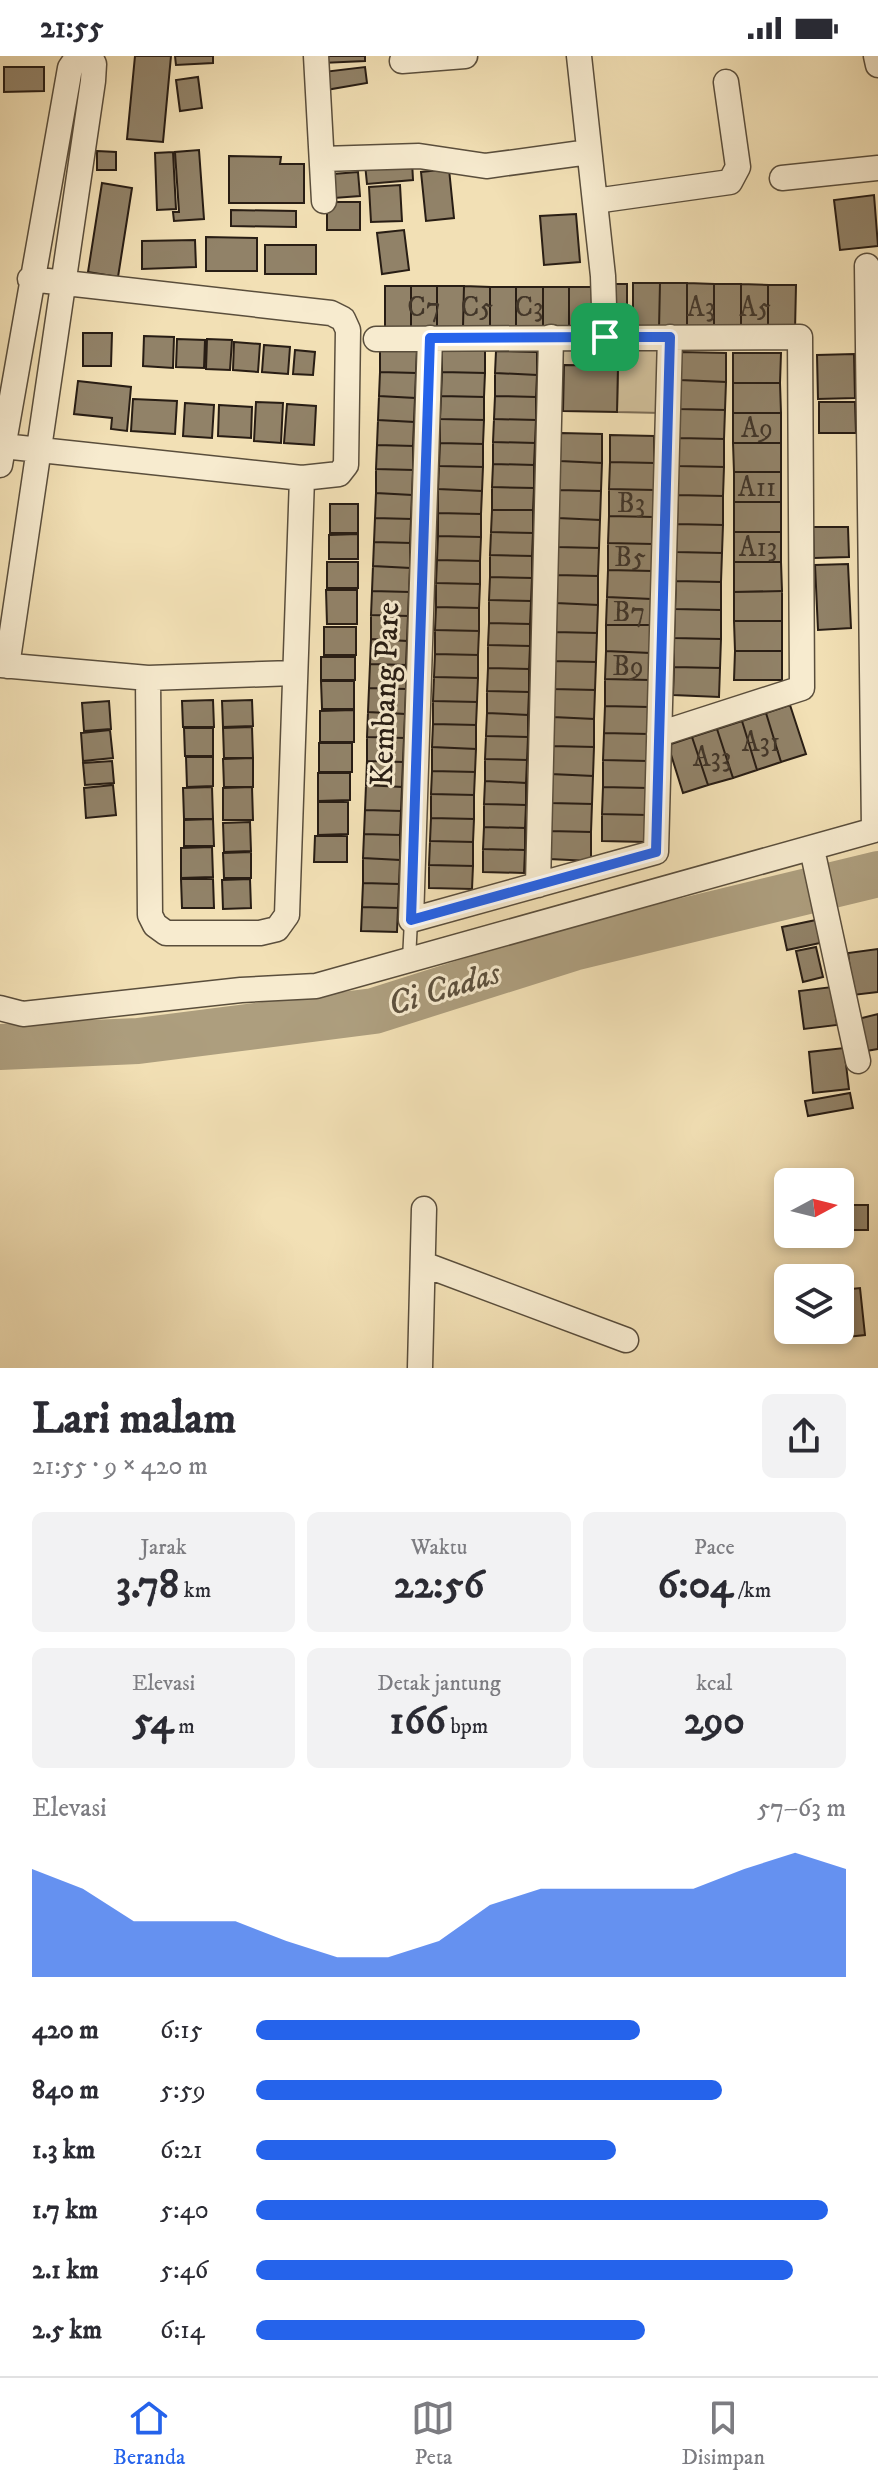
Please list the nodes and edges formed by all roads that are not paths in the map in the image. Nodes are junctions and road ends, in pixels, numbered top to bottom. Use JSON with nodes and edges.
{"nodes":[{"id":1,"x":78,"y":56,"type":"edge"},
{"id":2,"x":90,"y":56,"type":"edge"},
{"id":3,"x":316,"y":56,"type":"edge"},
{"id":4,"x":465,"y":56,"type":"edge"},
{"id":5,"x":579,"y":56,"type":"edge"},
{"id":6,"x":876,"y":56,"type":"edge"},
{"id":7,"x":402,"y":61,"type":"dead end"},
{"id":8,"x":878,"y":65,"type":"edge"},
{"id":9,"x":726,"y":82,"type":"dead end"},
{"id":10,"x":589,"y":152,"type":"junction"},
{"id":11,"x":322,"y":159,"type":"junction"},
{"id":12,"x":878,"y":168,"type":"edge"},
{"id":13,"x":782,"y":178,"type":"dead end"},
{"id":14,"x":324,"y":201,"type":"dead end"},
{"id":15,"x":595,"y":201,"type":"junction"},
{"id":16,"x":867,"y":266,"type":"dead end"},
{"id":17,"x":30,"y":279,"type":"junction"},
{"id":18,"x":62,"y":284,"type":"junction"},
{"id":19,"x":551,"y":337,"type":"junction"},
{"id":20,"x":605,"y":337,"type":"junction"},
{"id":21,"x":670,"y":337,"type":"junction"},
{"id":22,"x":430,"y":338,"type":"junction"},
{"id":23,"x":376,"y":339,"type":"dead end"},
{"id":24,"x":39,"y":449,"type":"junction"},
{"id":25,"x":2,"y":456,"type":"edge"},
{"id":26,"x":302,"y":478,"type":"junction"},
{"id":27,"x":875,"y":559,"type":"edge"},
{"id":28,"x":4,"y":666,"type":"edge"},
{"id":29,"x":294,"y":673,"type":"junction"},
{"id":30,"x":148,"y":678,"type":"junction"},
{"id":31,"x":659,"y":734,"type":"junction"},
{"id":32,"x":876,"y":829,"type":"edge"},
{"id":33,"x":812,"y":853,"type":"junction"},
{"id":34,"x":538,"y":885,"type":"junction"},
{"id":35,"x":411,"y":920,"type":"junction"},
{"id":36,"x":409,"y":960,"type":"junction"},
{"id":37,"x":0,"y":1008,"type":"edge"},
{"id":38,"x":858,"y":1061,"type":"dead end"},
{"id":39,"x":424,"y":1209,"type":"dead end"},
{"id":40,"x":423,"y":1264,"type":"junction"},
{"id":41,"x":626,"y":1340,"type":"dead end"},
{"id":42,"x":420,"y":1368,"type":"edge"}],
"edges":[{"from":1,"to":17,"type":"street"},
{"from":2,"to":18,"type":"street"},
{"from":3,"to":11,"type":"street"},
{"from":4,"to":7,"type":"street"},
{"from":5,"to":10,"type":"street"},
{"from":6,"to":8,"type":"street"},
{"from":9,"to":15,"type":"street"},
{"from":10,"to":11,"type":"street"},
{"from":10,"to":15,"type":"street"},
{"from":11,"to":14,"type":"street"},
{"from":12,"to":13,"type":"street"},
{"from":15,"to":20,"type":"street"},
{"from":16,"to":27,"type":"street"},
{"from":17,"to":18,"type":"street"},
{"from":17,"to":25,"type":"street"},
{"from":18,"to":24,"type":"street"},
{"from":18,"to":26,"type":"street"},
{"from":19,"to":20,"type":"street"},
{"from":19,"to":22,"type":"street"},
{"from":19,"to":34,"type":"street"},
{"from":20,"to":21,"type":"street"},
{"from":21,"to":31,"type":"street"},
{"from":21,"to":31,"type":"street"},
{"from":22,"to":23,"type":"street"},
{"from":22,"to":35,"type":"street","name":"Kembang Pare"},
{"from":24,"to":25,"type":"street"},
{"from":24,"to":26,"type":"street"},
{"from":24,"to":28,"type":"street"},
{"from":26,"to":29,"type":"street"},
{"from":27,"to":32,"type":"street"},
{"from":28,"to":30,"type":"street"},
{"from":29,"to":30,"type":"street"},
{"from":29,"to":30,"type":"street"},
{"from":31,"to":34,"type":"street"},
{"from":32,"to":33,"type":"street"},
{"from":33,"to":36,"type":"street"},
{"from":33,"to":38,"type":"street"},
{"from":34,"to":35,"type":"street"},
{"from":35,"to":36,"type":"lane"},
{"from":36,"to":37,"type":"street"},
{"from":39,"to":40,"type":"street"},
{"from":40,"to":41,"type":"street"},
{"from":40,"to":42,"type":"street"}]}
